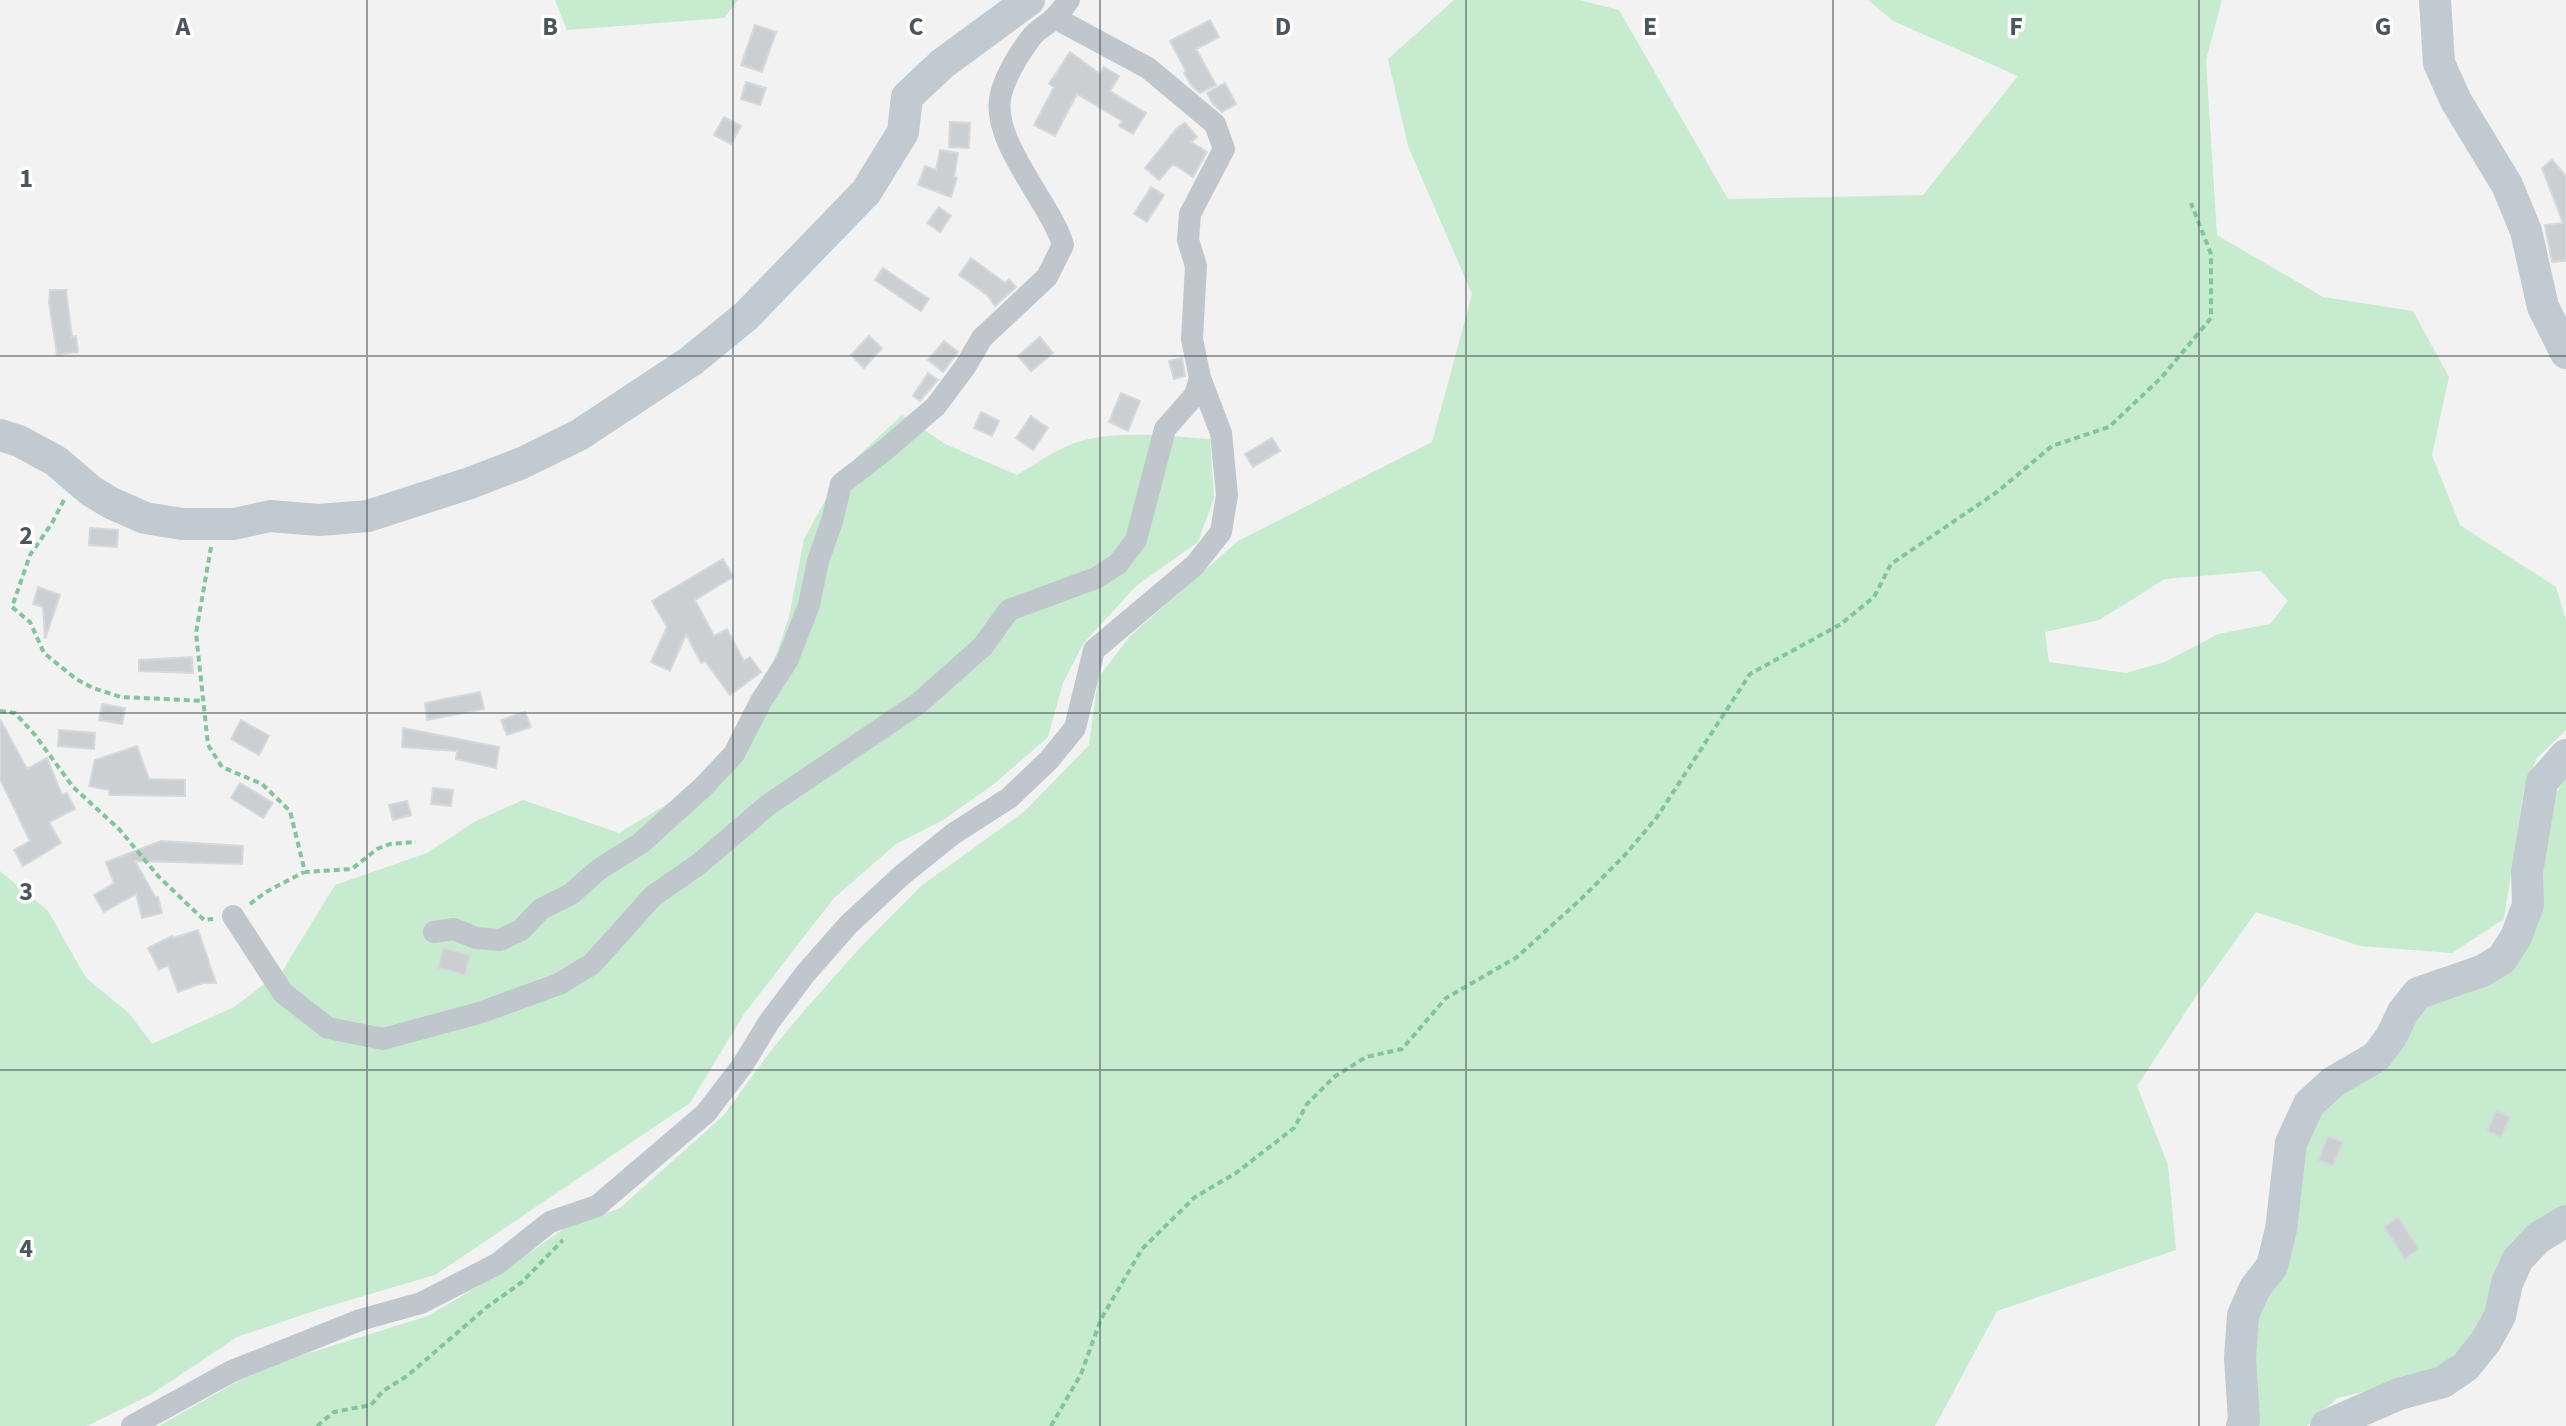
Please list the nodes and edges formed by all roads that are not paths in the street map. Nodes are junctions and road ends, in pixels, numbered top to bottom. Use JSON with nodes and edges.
{"nodes":[{"id":1,"x":1069,"y":0,"type":"edge"},
{"id":2,"x":2435,"y":0,"type":"edge"},
{"id":3,"x":1042,"y":9,"type":"edge"},
{"id":4,"x":2566,"y":353,"type":"edge"},
{"id":5,"x":1200,"y":378,"type":"junction"},
{"id":6,"x":0,"y":435,"type":"edge"},
{"id":7,"x":2566,"y":755,"type":"edge"},
{"id":8,"x":233,"y":916,"type":"road end"},
{"id":9,"x":434,"y":932,"type":"dead end"},
{"id":10,"x":2566,"y":1221,"type":"edge"},
{"id":11,"x":132,"y":1426,"type":"edge"},
{"id":12,"x":2242,"y":1426,"type":"edge"},
{"id":13,"x":2326,"y":1426,"type":"edge"}],
"edges":[{"from":1,"to":3,"type":"street"},
{"from":2,"to":4,"type":"street"},
{"from":3,"to":5,"type":"street"},
{"from":3,"to":6,"type":"street"},
{"from":3,"to":9,"type":"street"},
{"from":5,"to":8,"type":"street"},
{"from":5,"to":11,"type":"street"},
{"from":7,"to":12,"type":"street"},
{"from":10,"to":13,"type":"street"}]}
